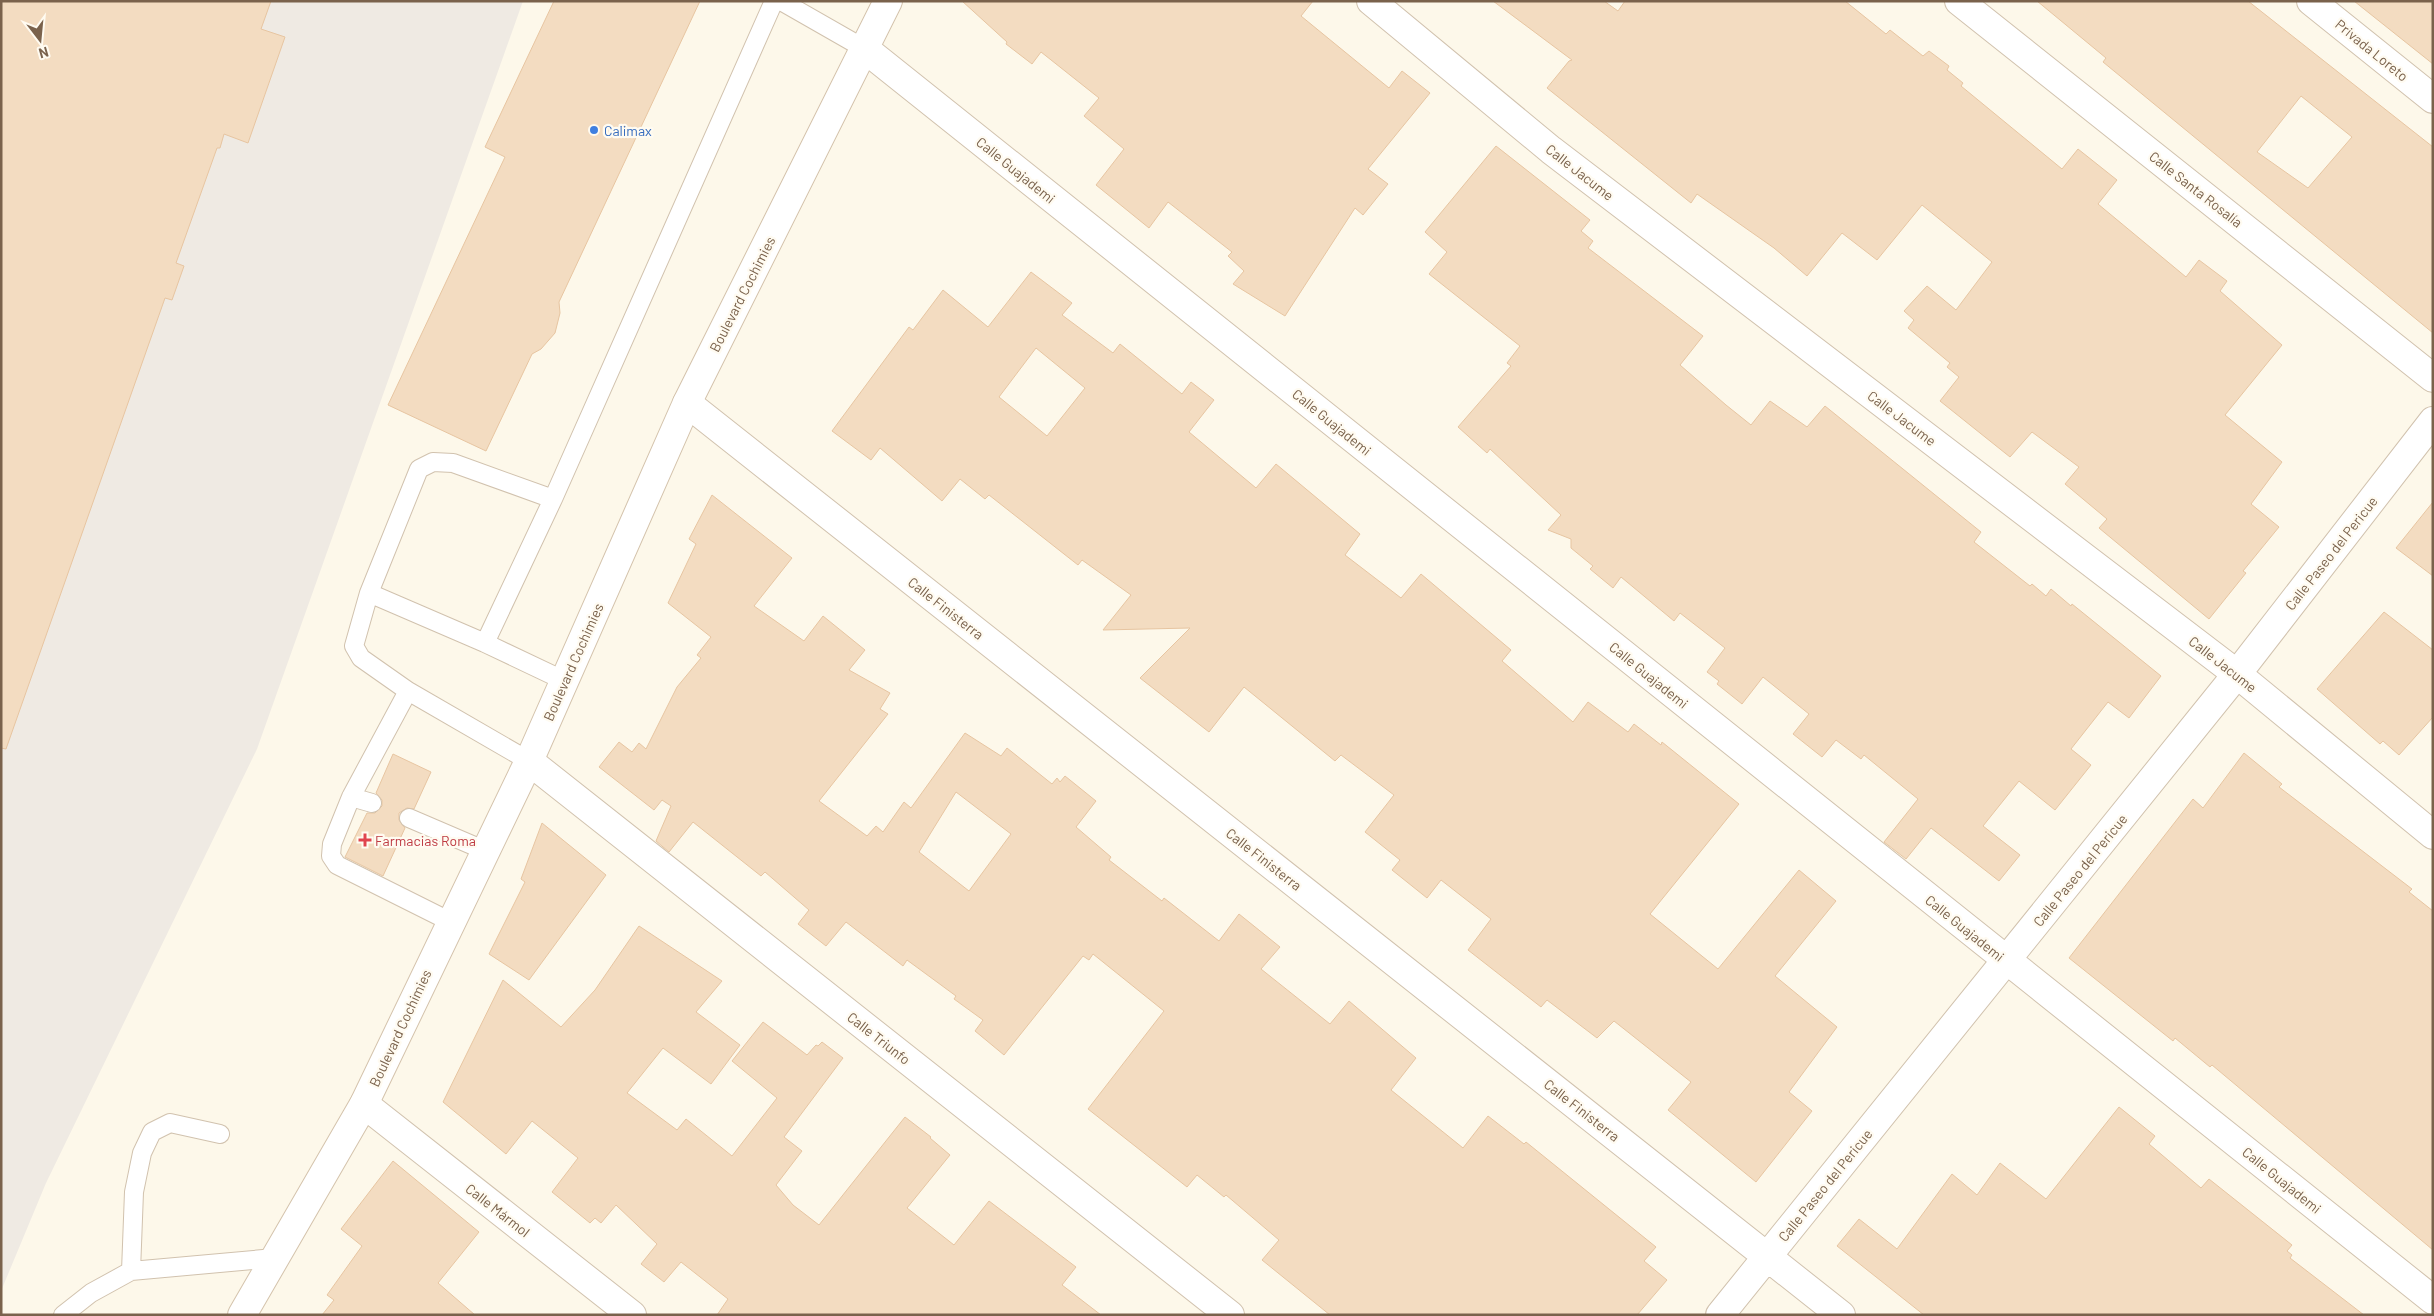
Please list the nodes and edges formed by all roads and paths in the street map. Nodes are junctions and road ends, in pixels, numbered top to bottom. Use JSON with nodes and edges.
{"nodes":[{"id":1,"x":774,"y":1,"type":"edge"},
{"id":2,"x":781,"y":1,"type":"edge"},
{"id":3,"x":888,"y":1,"type":"edge"},
{"id":4,"x":1371,"y":1,"type":"edge"},
{"id":5,"x":1959,"y":1,"type":"edge"},
{"id":6,"x":2311,"y":1,"type":"edge"},
{"id":7,"x":865,"y":50,"type":"junction"},
{"id":8,"x":2433,"y":99,"type":"edge"},
{"id":9,"x":2433,"y":378,"type":"edge"},
{"id":10,"x":687,"y":403,"type":"junction"},
{"id":11,"x":2433,"y":421,"type":"edge"},
{"id":12,"x":553,"y":498,"type":"junction"},
{"id":13,"x":369,"y":593,"type":"junction"},
{"id":14,"x":485,"y":643,"type":"junction"},
{"id":15,"x":2237,"y":674,"type":"junction"},
{"id":16,"x":565,"y":681,"type":"junction"},
{"id":17,"x":408,"y":692,"type":"junction"},
{"id":18,"x":529,"y":761,"type":"junction"},
{"id":19,"x":351,"y":797,"type":"junction"},
{"id":20,"x":372,"y":803,"type":"dead end"},
{"id":21,"x":410,"y":818,"type":"dead end"},
{"id":22,"x":2433,"y":835,"type":"edge"},
{"id":23,"x":486,"y":851,"type":"junction"},
{"id":24,"x":451,"y":922,"type":"junction"},
{"id":25,"x":2007,"y":961,"type":"junction"},
{"id":26,"x":364,"y":1104,"type":"junction"},
{"id":27,"x":220,"y":1134,"type":"dead end"},
{"id":28,"x":1768,"y":1257,"type":"junction"},
{"id":29,"x":275,"y":1258,"type":"junction"},
{"id":30,"x":131,"y":1271,"type":"junction"},
{"id":31,"x":2433,"y":1300,"type":"edge"},
{"id":32,"x":63,"y":1315,"type":"edge"},
{"id":33,"x":242,"y":1315,"type":"edge"},
{"id":34,"x":632,"y":1315,"type":"edge"},
{"id":35,"x":1230,"y":1315,"type":"edge"},
{"id":36,"x":1720,"y":1315,"type":"edge"},
{"id":37,"x":1841,"y":1315,"type":"edge"}],
"edges":[{"from":1,"to":12,"type":"lane"},
{"from":2,"to":7,"type":"lane"},
{"from":3,"to":7,"type":"street","name":"Boulevard Cochimies"},
{"from":4,"to":15,"type":"street","name":"Calle Jacume"},
{"from":5,"to":9,"type":"street","name":"Calle Santa Rosalía"},
{"from":6,"to":8,"type":"street","name":"Privada Loreto"},
{"from":7,"to":10,"type":"street","name":"Boulevard Cochimies"},
{"from":7,"to":25,"type":"street","name":"Calle Guajademi"},
{"from":10,"to":16,"type":"street","name":"Boulevard Cochimies"},
{"from":10,"to":28,"type":"street","name":"Calle Finisterra"},
{"from":11,"to":15,"type":"street","name":"Calle Paseo del Pericue"},
{"from":12,"to":13,"type":"lane"},
{"from":12,"to":14,"type":"lane"},
{"from":13,"to":14,"type":"lane"},
{"from":13,"to":17,"type":"lane"},
{"from":14,"to":16,"type":"lane"},
{"from":15,"to":22,"type":"street","name":"Calle Jacume"},
{"from":15,"to":25,"type":"street","name":"Calle Paseo del Pericue"},
{"from":16,"to":18,"type":"street","name":"Boulevard Cochimies"},
{"from":17,"to":18,"type":"lane"},
{"from":17,"to":19,"type":"lane"},
{"from":18,"to":23,"type":"street","name":"Boulevard Cochimies"},
{"from":18,"to":35,"type":"street","name":"Calle Triunfo"},
{"from":19,"to":20,"type":"lane"},
{"from":19,"to":24,"type":"lane"},
{"from":21,"to":23,"type":"lane"},
{"from":23,"to":24,"type":"street","name":"Boulevard Cochimies"},
{"from":24,"to":26,"type":"street","name":"Boulevard Cochimies"},
{"from":25,"to":28,"type":"street","name":"Calle Paseo del Pericue"},
{"from":25,"to":31,"type":"street","name":"Calle Guajademi"},
{"from":26,"to":29,"type":"street","name":"Boulevard Cochimies"},
{"from":26,"to":34,"type":"street","name":"Calle Mármol"},
{"from":27,"to":30,"type":"lane"},
{"from":28,"to":36,"type":"street","name":"Calle Paseo del Pericue"},
{"from":28,"to":37,"type":"street","name":"Calle Finisterra"},
{"from":29,"to":30,"type":"lane"},
{"from":29,"to":33,"type":"street","name":"Boulevard Cochimies"},
{"from":30,"to":32,"type":"lane"}]}
